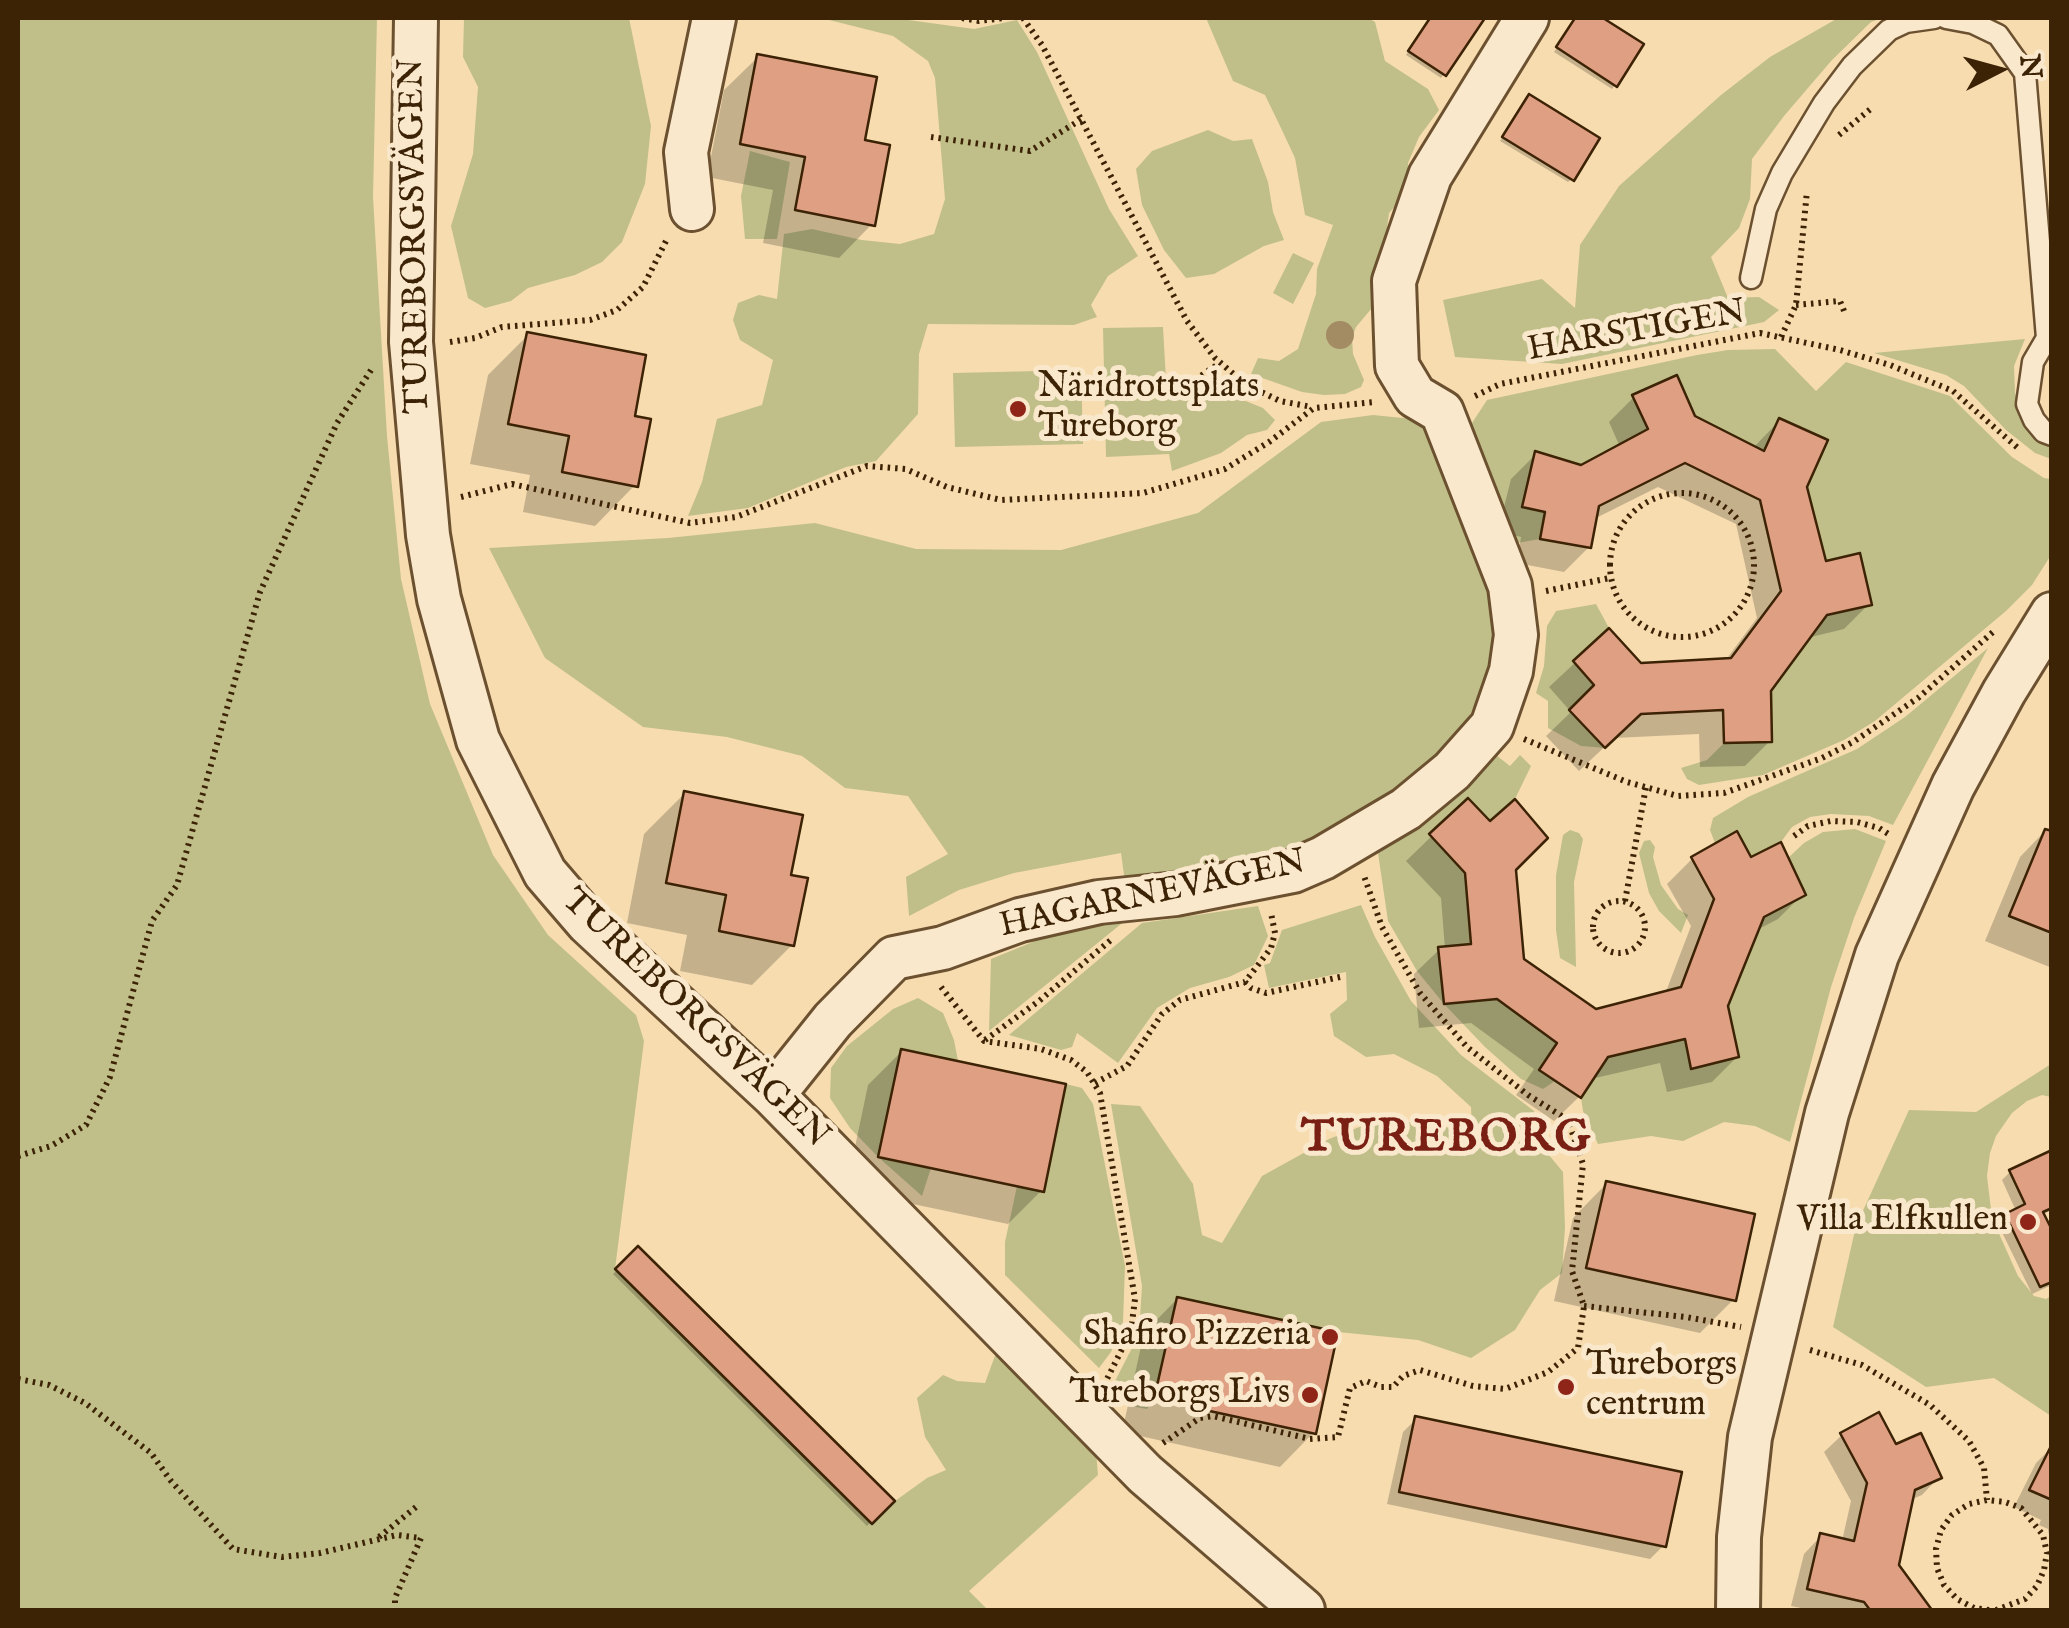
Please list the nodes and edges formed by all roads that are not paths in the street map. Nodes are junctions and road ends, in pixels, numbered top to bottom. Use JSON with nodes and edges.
{"nodes":[{"id":1,"x":416,"y":18,"type":"edge"},
{"id":2,"x":714,"y":18,"type":"edge"},
{"id":3,"x":1527,"y":18,"type":"edge"},
{"id":4,"x":1934,"y":18,"type":"edge"},
{"id":5,"x":1946,"y":18,"type":"edge"},
{"id":6,"x":682,"y":219,"type":"road end"},
{"id":7,"x":1751,"y":278,"type":"dead end"},
{"id":8,"x":2052,"y":435,"type":"edge"},
{"id":9,"x":2052,"y":614,"type":"edge"},
{"id":10,"x":773,"y":1095,"type":"junction"},
{"id":11,"x":1303,"y":1610,"type":"edge"},
{"id":12,"x":1738,"y":1610,"type":"edge"}],
"edges":[{"from":1,"to":10,"type":"street","name":"TUREBORGSVÄGEN"},
{"from":2,"to":6,"type":"street"},
{"from":3,"to":10,"type":"street","name":"HAGARNEVÄGEN"},
{"from":4,"to":7,"type":"lane"},
{"from":5,"to":8,"type":"lane"},
{"from":9,"to":12,"type":"street"},
{"from":10,"to":11,"type":"street","name":"TUREBORGSVÄGEN"}]}
